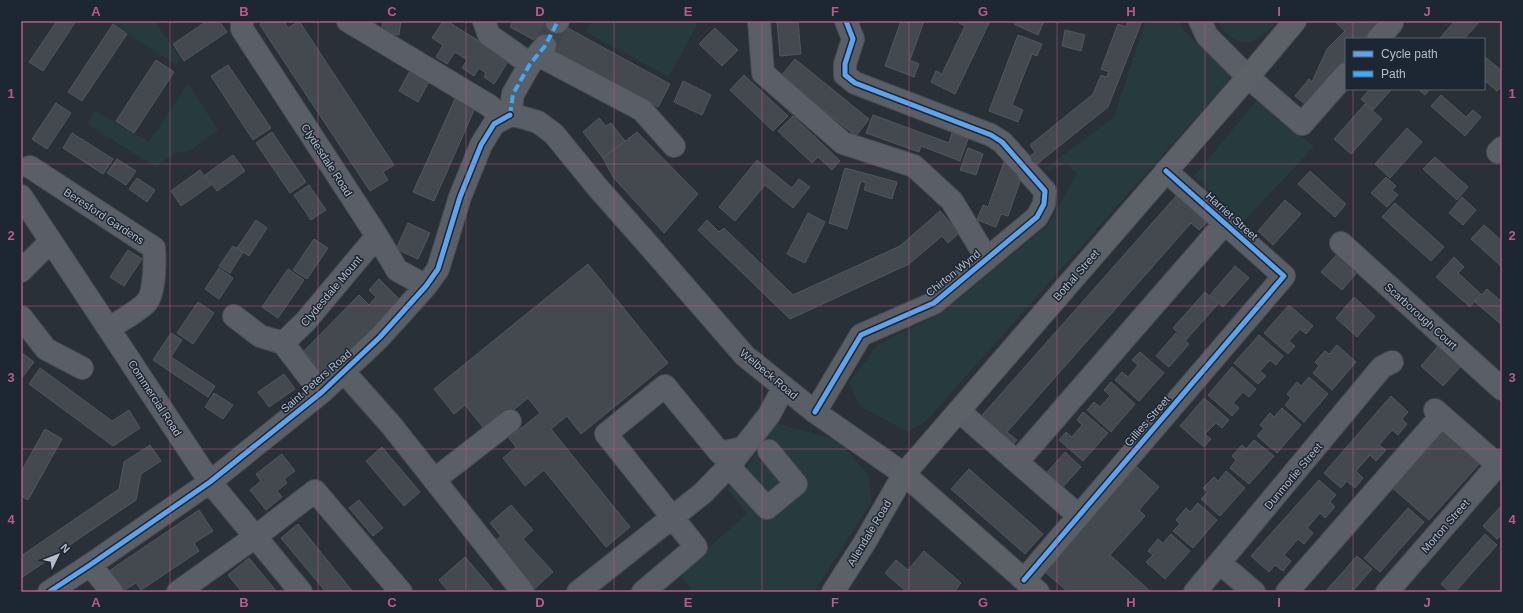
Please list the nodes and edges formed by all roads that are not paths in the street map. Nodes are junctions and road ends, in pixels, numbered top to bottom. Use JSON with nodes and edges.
{"nodes":[{"id":1,"x":242,"y":21,"type":"edge"},
{"id":2,"x":348,"y":21,"type":"edge"},
{"id":3,"x":484,"y":21,"type":"edge"},
{"id":4,"x":759,"y":21,"type":"edge"},
{"id":5,"x":846,"y":21,"type":"edge"},
{"id":6,"x":1200,"y":21,"type":"edge"},
{"id":7,"x":1295,"y":21,"type":"edge"},
{"id":8,"x":1390,"y":21,"type":"edge"},
{"id":9,"x":1379,"y":38,"type":"edge"},
{"id":10,"x":537,"y":55,"type":"junction"},
{"id":11,"x":1345,"y":75,"type":"edge"},
{"id":12,"x":1248,"y":77,"type":"junction"},
{"id":13,"x":506,"y":117,"type":"junction"},
{"id":14,"x":674,"y":146,"type":"dead end"},
{"id":15,"x":30,"y":167,"type":"dead end"},
{"id":16,"x":1166,"y":171,"type":"junction"},
{"id":17,"x":21,"y":196,"type":"edge"},
{"id":18,"x":1225,"y":223,"type":"junction"},
{"id":19,"x":377,"y":236,"type":"junction"},
{"id":20,"x":51,"y":242,"type":"junction"},
{"id":21,"x":1341,"y":243,"type":"dead end"},
{"id":22,"x":987,"y":259,"type":"junction"},
{"id":23,"x":21,"y":271,"type":"edge"},
{"id":24,"x":1284,"y":276,"type":"joint"},
{"id":25,"x":426,"y":286,"type":"junction"},
{"id":26,"x":234,"y":316,"type":"dead end"},
{"id":27,"x":21,"y":317,"type":"edge"},
{"id":28,"x":110,"y":328,"type":"junction"},
{"id":29,"x":283,"y":343,"type":"junction"},
{"id":30,"x":1392,"y":362,"type":"dead end"},
{"id":31,"x":82,"y":368,"type":"dead end"},
{"id":32,"x":344,"y":372,"type":"junction"},
{"id":33,"x":308,"y":377,"type":"dead end"},
{"id":34,"x":784,"y":387,"type":"junction"},
{"id":35,"x":1502,"y":389,"type":"edge"},
{"id":36,"x":958,"y":411,"type":"junction"},
{"id":37,"x":815,"y":412,"type":"junction"},
{"id":38,"x":510,"y":421,"type":"dead end"},
{"id":39,"x":743,"y":448,"type":"junction"},
{"id":40,"x":769,"y":451,"type":"dead end"},
{"id":41,"x":1017,"y":462,"type":"junction"},
{"id":42,"x":1500,"y":463,"type":"edge"},
{"id":43,"x":730,"y":465,"type":"junction"},
{"id":44,"x":904,"y":474,"type":"junction"},
{"id":45,"x":434,"y":480,"type":"junction"},
{"id":46,"x":210,"y":482,"type":"junction"},
{"id":47,"x":1079,"y":516,"type":"junction"},
{"id":48,"x":672,"y":518,"type":"junction"},
{"id":49,"x":255,"y":537,"type":"junction"},
{"id":50,"x":1220,"y":562,"type":"junction"},
{"id":51,"x":90,"y":565,"type":"junction"},
{"id":52,"x":1031,"y":586,"type":"edge"},
{"id":53,"x":189,"y":589,"type":"edge"},
{"id":54,"x":49,"y":592,"type":"edge"},
{"id":55,"x":112,"y":592,"type":"edge"},
{"id":56,"x":301,"y":592,"type":"edge"},
{"id":57,"x":401,"y":592,"type":"edge"},
{"id":58,"x":523,"y":592,"type":"edge"},
{"id":59,"x":578,"y":592,"type":"edge"},
{"id":60,"x":643,"y":592,"type":"edge"},
{"id":61,"x":833,"y":592,"type":"edge"},
{"id":62,"x":1195,"y":592,"type":"edge"},
{"id":63,"x":1254,"y":592,"type":"edge"},
{"id":64,"x":1287,"y":592,"type":"edge"},
{"id":65,"x":1387,"y":592,"type":"edge"}],
"edges":[{"from":1,"to":19,"type":"street","name":"Clydesdale Road"},
{"from":2,"to":13,"type":"street"},
{"from":3,"to":10,"type":"street"},
{"from":4,"to":22,"type":"street"},
{"from":5,"to":22,"type":"street","name":"Chirton Wynd"},
{"from":6,"to":12,"type":"street"},
{"from":7,"to":12,"type":"main road","name":"Bothal Street"},
{"from":8,"to":9,"type":"street"},
{"from":10,"to":13,"type":"street"},
{"from":10,"to":14,"type":"street"},
{"from":11,"to":12,"type":"street"},
{"from":12,"to":16,"type":"main road","name":"Bothal Street"},
{"from":13,"to":25,"type":"street","name":"Saint Peters Road"},
{"from":13,"to":34,"type":"street","name":"Welbeck Road"},
{"from":15,"to":28,"type":"street","name":"Beresford Gardens"},
{"from":16,"to":18,"type":"street","name":"Harriet Street"},
{"from":16,"to":36,"type":"main road","name":"Bothal Street"},
{"from":17,"to":20,"type":"street","name":"Commercial Road"},
{"from":18,"to":24,"type":"street","name":"Harriet Street"},
{"from":18,"to":41,"type":"street"},
{"from":19,"to":25,"type":"street","name":"Clydesdale Road"},
{"from":19,"to":29,"type":"street","name":"Clydesdale Mount"},
{"from":20,"to":23,"type":"street"},
{"from":20,"to":28,"type":"street","name":"Commercial Road"},
{"from":21,"to":35,"type":"street","name":"Scarborough Court"},
{"from":22,"to":37,"type":"street","name":"Chirton Wynd"},
{"from":24,"to":47,"type":"street","name":"Gillies Street"},
{"from":25,"to":32,"type":"street","name":"Saint Peters Road"},
{"from":26,"to":29,"type":"street"},
{"from":27,"to":31,"type":"street"},
{"from":28,"to":46,"type":"street","name":"Commercial Road"},
{"from":29,"to":33,"type":"street"},
{"from":30,"to":50,"type":"street","name":"Dunmorlie Street"},
{"from":32,"to":45,"type":"street"},
{"from":32,"to":46,"type":"street","name":"Saint Peters Road"},
{"from":34,"to":37,"type":"street","name":"Welbeck Road"},
{"from":34,"to":39,"type":"street"},
{"from":36,"to":41,"type":"street"},
{"from":36,"to":44,"type":"main road","name":"Bothal Street"},
{"from":37,"to":44,"type":"street","name":"Welbeck Road"},
{"from":38,"to":45,"type":"street"},
{"from":39,"to":43,"type":"street"},
{"from":39,"to":48,"type":"street"},
{"from":40,"to":43,"type":"street"},
{"from":41,"to":47,"type":"street"},
{"from":42,"to":64,"type":"street"},
{"from":42,"to":65,"type":"street","name":"Morton Street"},
{"from":43,"to":48,"type":"street"},
{"from":44,"to":52,"type":"main road","name":"Welbeck Road"},
{"from":44,"to":61,"type":"main road","name":"Allendale Road"},
{"from":45,"to":58,"type":"street"},
{"from":46,"to":49,"type":"street","name":"Commercial Road"},
{"from":46,"to":51,"type":"street","name":"Saint Peters Road"},
{"from":47,"to":52,"type":"street","name":"Gillies Street"},
{"from":48,"to":59,"type":"street"},
{"from":48,"to":60,"type":"street"},
{"from":49,"to":53,"type":"street"},
{"from":49,"to":56,"type":"street","name":"Commercial Road"},
{"from":49,"to":57,"type":"street"},
{"from":50,"to":62,"type":"street","name":"Dunmorlie Street"},
{"from":50,"to":63,"type":"street"},
{"from":51,"to":54,"type":"street","name":"Saint Peters Road"},
{"from":51,"to":55,"type":"street"}]}
